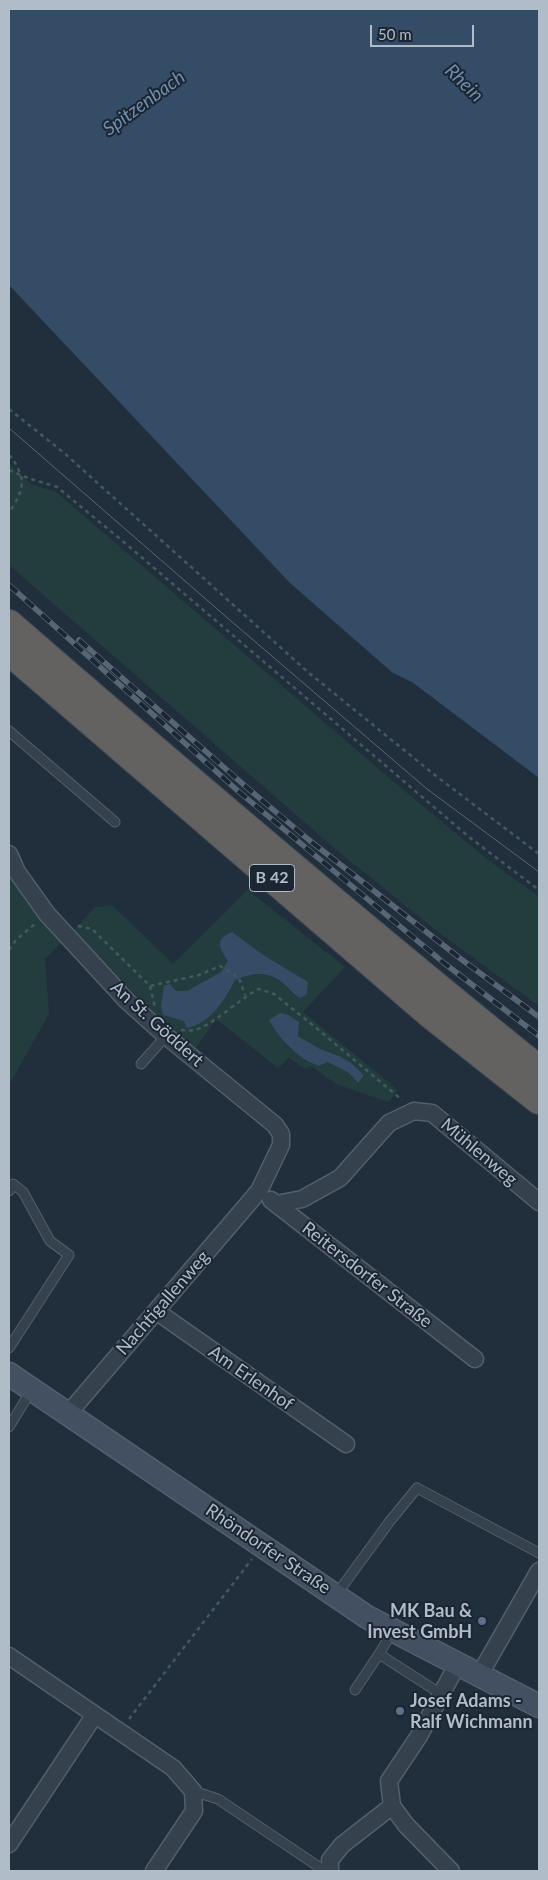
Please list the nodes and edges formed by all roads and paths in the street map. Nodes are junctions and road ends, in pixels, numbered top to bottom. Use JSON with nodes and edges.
{"nodes":[{"id":1,"x":9,"y":409,"type":"edge"},
{"id":2,"x":9,"y":455,"type":"edge"},
{"id":3,"x":9,"y":470,"type":"edge"},
{"id":4,"x":9,"y":512,"type":"edge"},
{"id":5,"x":9,"y":624,"type":"edge"},
{"id":6,"x":9,"y":650,"type":"edge"},
{"id":7,"x":9,"y":731,"type":"edge"},
{"id":8,"x":115,"y":822,"type":"dead end"},
{"id":9,"x":9,"y":854,"type":"edge"},
{"id":10,"x":539,"y":854,"type":"edge"},
{"id":11,"x":539,"y":890,"type":"edge"},
{"id":12,"x":47,"y":914,"type":"junction"},
{"id":13,"x":76,"y":925,"type":"dead end"},
{"id":14,"x":9,"y":950,"type":"edge"},
{"id":15,"x":245,"y":995,"type":"junction"},
{"id":16,"x":165,"y":1035,"type":"junction"},
{"id":17,"x":141,"y":1064,"type":"dead end"},
{"id":18,"x":539,"y":1070,"type":"edge"},
{"id":19,"x":539,"y":1100,"type":"edge"},
{"id":20,"x":414,"y":1111,"type":"junction"},
{"id":21,"x":9,"y":1191,"type":"edge"},
{"id":22,"x":259,"y":1191,"type":"junction"},
{"id":23,"x":539,"y":1202,"type":"edge"},
{"id":24,"x":276,"y":1204,"type":"junction"},
{"id":25,"x":156,"y":1310,"type":"junction"},
{"id":26,"x":9,"y":1348,"type":"edge"},
{"id":27,"x":475,"y":1359,"type":"dead end"},
{"id":28,"x":9,"y":1374,"type":"edge"},
{"id":29,"x":33,"y":1389,"type":"junction"},
{"id":30,"x":67,"y":1415,"type":"junction"},
{"id":31,"x":9,"y":1427,"type":"edge"},
{"id":32,"x":346,"y":1444,"type":"dead end"},
{"id":33,"x":539,"y":1553,"type":"edge"},
{"id":34,"x":256,"y":1554,"type":"dead end"},
{"id":35,"x":539,"y":1571,"type":"edge"},
{"id":36,"x":336,"y":1596,"type":"junction"},
{"id":37,"x":393,"y":1630,"type":"junction"},
{"id":38,"x":379,"y":1654,"type":"junction"},
{"id":39,"x":9,"y":1656,"type":"edge"},
{"id":40,"x":458,"y":1663,"type":"junction"},
{"id":41,"x":480,"y":1674,"type":"junction"},
{"id":42,"x":355,"y":1690,"type":"dead end"},
{"id":43,"x":441,"y":1694,"type":"junction"},
{"id":44,"x":539,"y":1706,"type":"edge"},
{"id":45,"x":94,"y":1716,"type":"junction"},
{"id":46,"x":119,"y":1732,"type":"junction"},
{"id":47,"x":193,"y":1791,"type":"junction"},
{"id":48,"x":392,"y":1806,"type":"junction"},
{"id":49,"x":9,"y":1844,"type":"edge"},
{"id":50,"x":154,"y":1871,"type":"edge"},
{"id":51,"x":325,"y":1871,"type":"edge"},
{"id":52,"x":330,"y":1871,"type":"edge"},
{"id":53,"x":450,"y":1871,"type":"edge"}],
"edges":[{"from":1,"to":10,"type":"path"},
{"from":2,"to":4,"type":"path","bridge":true},
{"from":3,"to":11,"type":"path"},
{"from":5,"to":18,"type":"highway","number":"B 42"},
{"from":6,"to":19,"type":"highway","number":"B 42"},
{"from":7,"to":8,"type":"lane"},
{"from":9,"to":12,"type":"street","name":"An St. Göddert"},
{"from":12,"to":14,"type":"path"},
{"from":12,"to":16,"type":"street","name":"An St. Göddert"},
{"from":13,"to":15,"type":"path"},
{"from":15,"to":16,"type":"path"},
{"from":15,"to":20,"type":"path"},
{"from":16,"to":17,"type":"lane"},
{"from":16,"to":22,"type":"street","name":"An St. Göddert"},
{"from":20,"to":23,"type":"street","name":"Mühlenweg"},
{"from":20,"to":24,"type":"street"},
{"from":21,"to":26,"type":"lane"},
{"from":22,"to":24,"type":"street","name":"Reitersdorfer Straße"},
{"from":22,"to":25,"type":"street","name":"Nachtigallenweg"},
{"from":24,"to":27,"type":"street","name":"Reitersdorfer Straße"},
{"from":25,"to":30,"type":"street","name":"Nachtigallenweg"},
{"from":25,"to":32,"type":"street","name":"Am Erlenhof"},
{"from":28,"to":29,"type":"main road","name":"Rhöndorfer Straße"},
{"from":29,"to":30,"type":"main road","name":"Rhöndorfer Straße"},
{"from":29,"to":31,"type":"lane"},
{"from":30,"to":36,"type":"main road","name":"Rhöndorfer Straße"},
{"from":33,"to":36,"type":"lane"},
{"from":34,"to":46,"type":"path"},
{"from":35,"to":41,"type":"street"},
{"from":36,"to":37,"type":"main road","name":"Rhöndorfer Straße"},
{"from":37,"to":38,"type":"lane"},
{"from":37,"to":40,"type":"main road","name":"Rhöndorfer Straße"},
{"from":38,"to":42,"type":"lane"},
{"from":38,"to":43,"type":"lane"},
{"from":39,"to":45,"type":"street"},
{"from":40,"to":41,"type":"main road","name":"Rhöndorfer Straße"},
{"from":40,"to":43,"type":"street"},
{"from":41,"to":44,"type":"main road","name":"Rhöndorfer Straße"},
{"from":43,"to":48,"type":"street"},
{"from":45,"to":46,"type":"street"},
{"from":45,"to":49,"type":"street"},
{"from":46,"to":47,"type":"street"},
{"from":47,"to":50,"type":"street"},
{"from":47,"to":51,"type":"lane"},
{"from":48,"to":52,"type":"street"},
{"from":48,"to":53,"type":"street"}]}
